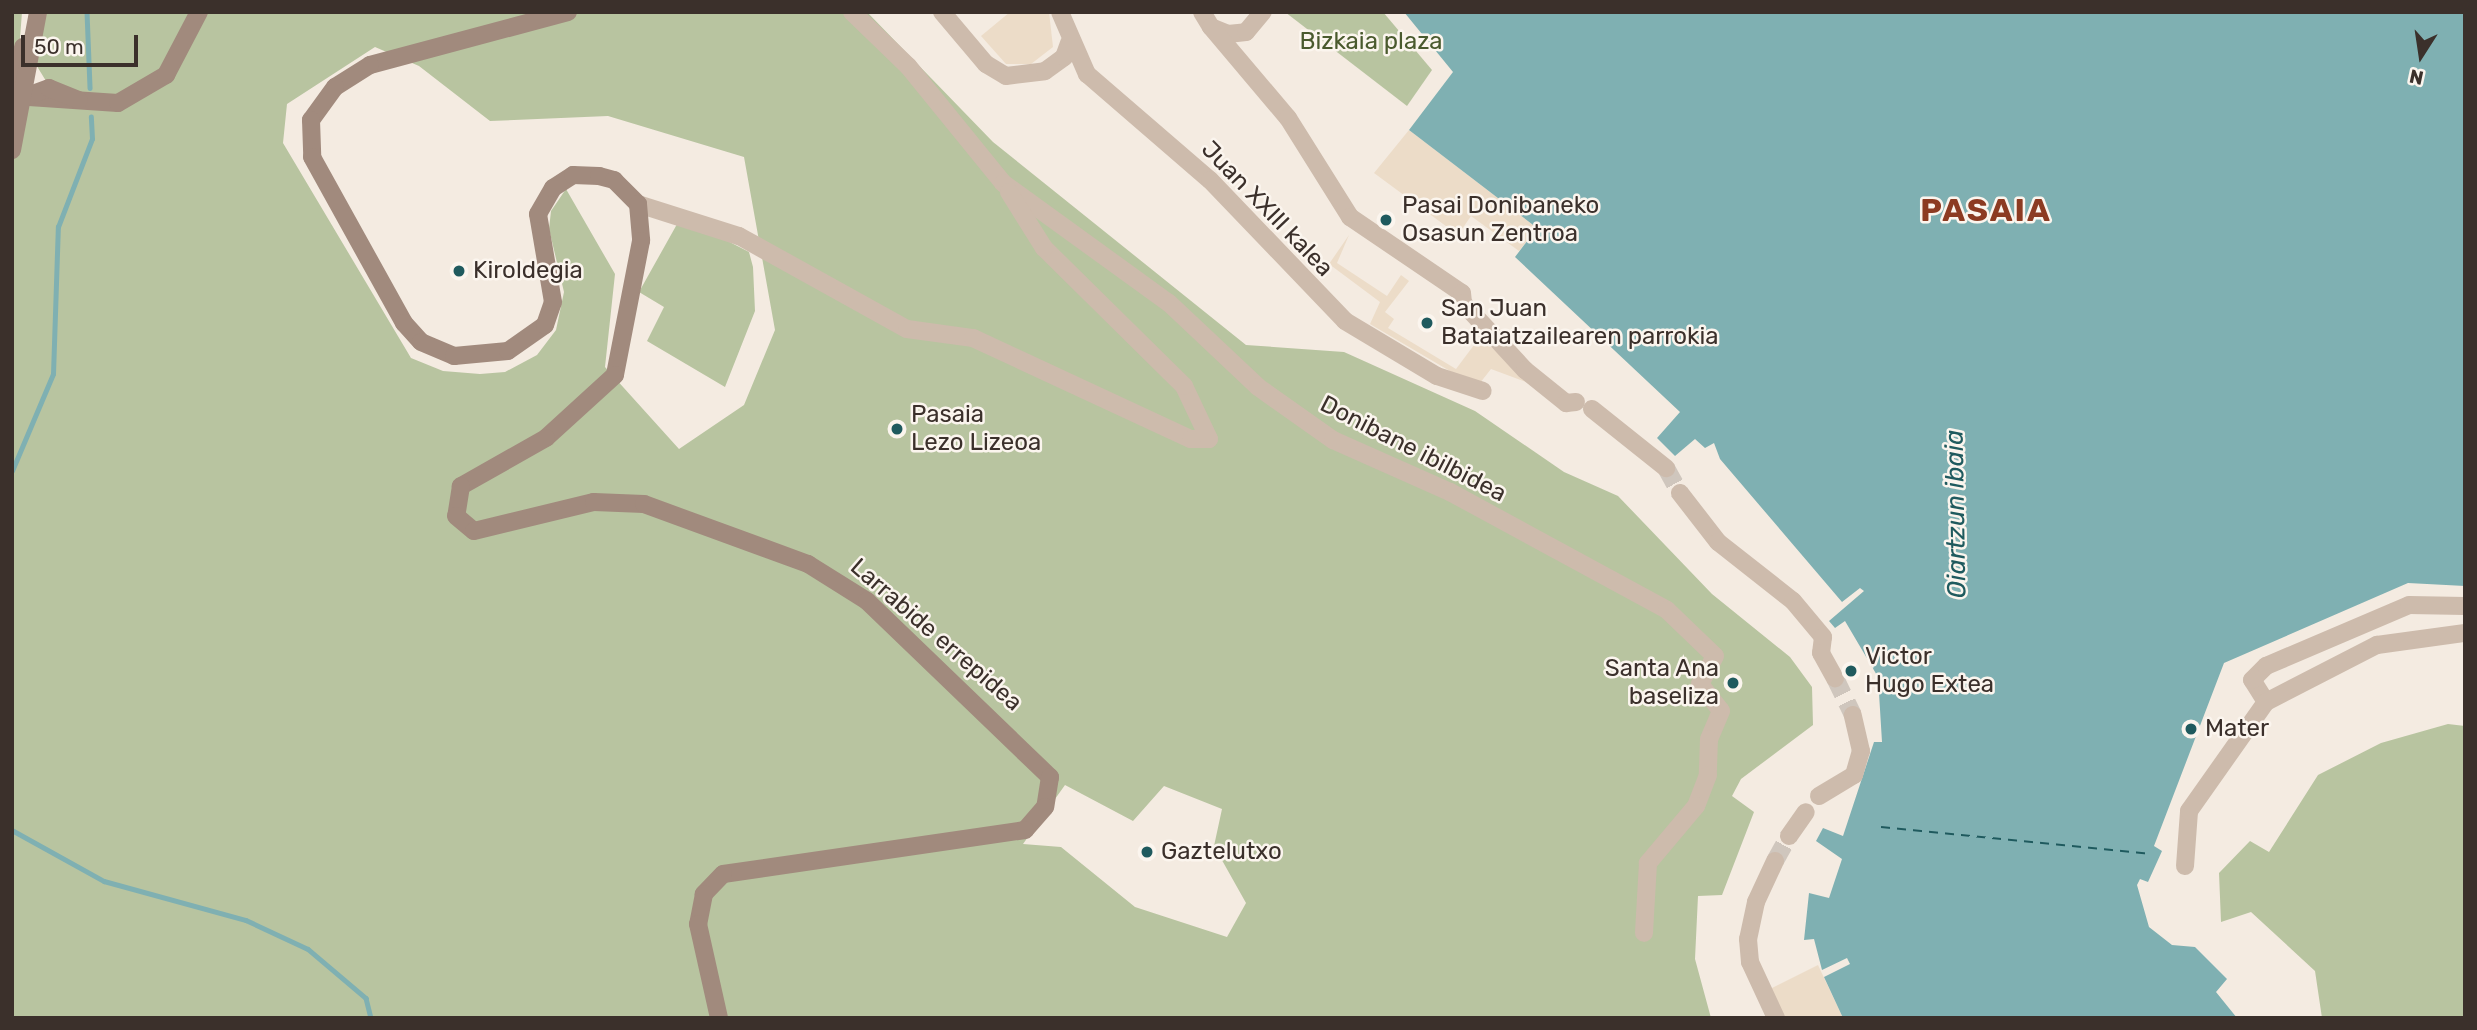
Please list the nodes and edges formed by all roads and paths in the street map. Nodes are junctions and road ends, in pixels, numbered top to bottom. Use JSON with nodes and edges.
{"nodes":[{"id":1,"x":28,"y":12,"type":"edge"},
{"id":2,"x":38,"y":12,"type":"edge"},
{"id":3,"x":199,"y":12,"type":"edge"},
{"id":4,"x":568,"y":12,"type":"edge"},
{"id":5,"x":852,"y":12,"type":"edge"},
{"id":6,"x":942,"y":12,"type":"edge"},
{"id":7,"x":1060,"y":12,"type":"edge"},
{"id":8,"x":1263,"y":12,"type":"edge"},
{"id":9,"x":1206,"y":20,"type":"edge"},
{"id":10,"x":1069,"y":43,"type":"junction"},
{"id":11,"x":28,"y":45,"type":"junction"},
{"id":12,"x":59,"y":97,"type":"junction"},
{"id":13,"x":19,"y":114,"type":"edge"},
{"id":14,"x":12,"y":150,"type":"edge"},
{"id":15,"x":1003,"y":183,"type":"junction"},
{"id":16,"x":638,"y":204,"type":"junction"},
{"id":17,"x":1483,"y":391,"type":"dead end"},
{"id":18,"x":1666,"y":468,"type":"tunnel mouth"},
{"id":19,"x":1680,"y":493,"type":"tunnel mouth"},
{"id":20,"x":2465,"y":606,"type":"edge"},
{"id":21,"x":2465,"y":633,"type":"edge"},
{"id":22,"x":1835,"y":678,"type":"tunnel mouth"},
{"id":23,"x":2266,"y":702,"type":"junction"},
{"id":24,"x":1853,"y":715,"type":"tunnel mouth"},
{"id":25,"x":1819,"y":796,"type":"dead end"},
{"id":26,"x":1806,"y":812,"type":"dead end"},
{"id":27,"x":1789,"y":836,"type":"tunnel mouth"},
{"id":28,"x":1775,"y":861,"type":"tunnel mouth"},
{"id":29,"x":2185,"y":866,"type":"dead end"},
{"id":30,"x":1644,"y":933,"type":"dead end"},
{"id":31,"x":719,"y":1018,"type":"edge"},
{"id":32,"x":1776,"y":1018,"type":"edge"}],
"edges":[{"from":1,"to":11,"type":"street"},
{"from":2,"to":11,"type":"street"},
{"from":3,"to":12,"type":"street"},
{"from":4,"to":16,"type":"street"},
{"from":5,"to":15,"type":"street","name":"Donibane ibilbidea"},
{"from":6,"to":10,"type":"street"},
{"from":7,"to":10,"type":"street","name":"Juan XXIII kalea"},
{"from":8,"to":9,"type":"street"},
{"from":9,"to":18,"type":"street"},
{"from":10,"to":17,"type":"street","name":"Juan XXIII kalea"},
{"from":11,"to":12,"type":"street"},
{"from":11,"to":13,"type":"street"},
{"from":12,"to":13,"type":"street"},
{"from":12,"to":13,"type":"street"},
{"from":13,"to":14,"type":"street"},
{"from":15,"to":16,"type":"street"},
{"from":15,"to":30,"type":"street","name":"Donibane ibilbidea"},
{"from":16,"to":31,"type":"street","name":"Larrabide errepidea"},
{"from":19,"to":22,"type":"street"},
{"from":20,"to":23,"type":"street"},
{"from":21,"to":23,"type":"street"},
{"from":23,"to":29,"type":"street"},
{"from":24,"to":25,"type":"street"},
{"from":26,"to":27,"type":"street"},
{"from":28,"to":32,"type":"street"}]}
